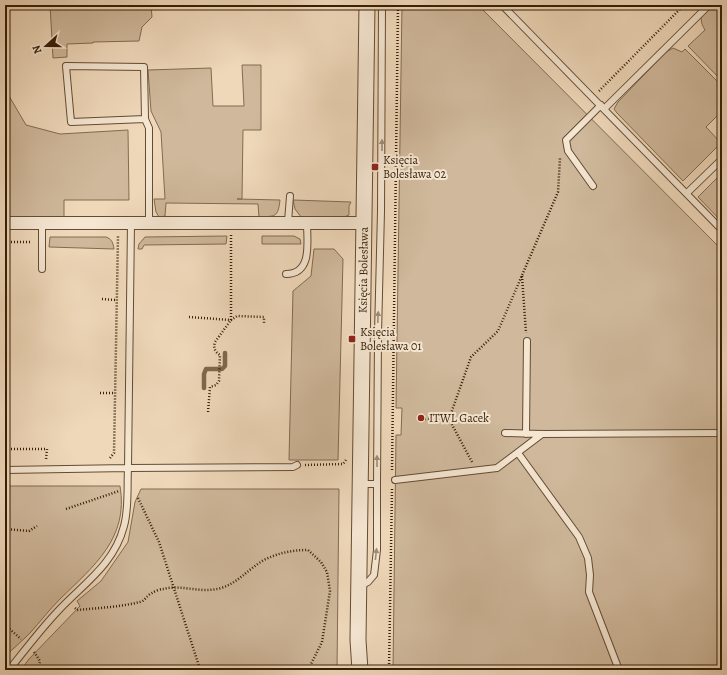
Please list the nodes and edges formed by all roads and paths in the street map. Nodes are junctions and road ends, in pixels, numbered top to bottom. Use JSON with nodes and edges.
{"nodes":[{"id":1,"x":368,"y":5,"type":"edge"},
{"id":2,"x":382,"y":5,"type":"edge"},
{"id":3,"x":398,"y":5,"type":"edge"},
{"id":4,"x":502,"y":5,"type":"edge"},
{"id":5,"x":684,"y":5,"type":"edge"},
{"id":6,"x":709,"y":5,"type":"edge"},
{"id":7,"x":592,"y":97,"type":"junction"},
{"id":8,"x":602,"y":107,"type":"junction"},
{"id":9,"x":145,"y":119,"type":"junction"},
{"id":10,"x":560,"y":157,"type":"dead end"},
{"id":11,"x":722,"y":158,"type":"edge"},
{"id":12,"x":593,"y":186,"type":"dead end"},
{"id":13,"x":686,"y":194,"type":"junction"},
{"id":14,"x":290,"y":196,"type":"dead end"},
{"id":15,"x":149,"y":222,"type":"junction"},
{"id":16,"x":288,"y":222,"type":"junction"},
{"id":17,"x":5,"y":223,"type":"edge"},
{"id":18,"x":307,"y":223,"type":"junction"},
{"id":19,"x":365,"y":223,"type":"junction"},
{"id":20,"x":42,"y":228,"type":"junction"},
{"id":21,"x":131,"y":228,"type":"junction"},
{"id":22,"x":722,"y":230,"type":"edge"},
{"id":23,"x":224,"y":233,"type":"dead end"},
{"id":24,"x":5,"y":242,"type":"edge"},
{"id":25,"x":42,"y":268,"type":"dead end"},
{"id":26,"x":286,"y":274,"type":"dead end"},
{"id":27,"x":522,"y":276,"type":"junction"},
{"id":28,"x":102,"y":299,"type":"dead end"},
{"id":29,"x":116,"y":300,"type":"junction"},
{"id":30,"x":189,"y":317,"type":"dead end"},
{"id":31,"x":231,"y":320,"type":"junction"},
{"id":32,"x":264,"y":324,"type":"dead end"},
{"id":33,"x":527,"y":341,"type":"joint"},
{"id":34,"x":100,"y":393,"type":"dead end"},
{"id":35,"x":115,"y":393,"type":"junction"},
{"id":36,"x":208,"y":412,"type":"dead end"},
{"id":37,"x":425,"y":418,"type":"dead end"},
{"id":38,"x":449,"y":419,"type":"junction"},
{"id":39,"x":505,"y":433,"type":"dead end"},
{"id":40,"x":722,"y":433,"type":"edge"},
{"id":41,"x":526,"y":434,"type":"junction"},
{"id":42,"x":542,"y":434,"type":"junction"},
{"id":43,"x":5,"y":449,"type":"edge"},
{"id":44,"x":518,"y":453,"type":"junction"},
{"id":45,"x":54,"y":459,"type":"dead end"},
{"id":46,"x":110,"y":459,"type":"dead end"},
{"id":47,"x":343,"y":464,"type":"dead end"},
{"id":48,"x":297,"y":465,"type":"joint"},
{"id":49,"x":128,"y":468,"type":"junction"},
{"id":50,"x":5,"y":470,"type":"edge"},
{"id":51,"x":477,"y":470,"type":"junction"},
{"id":52,"x":392,"y":474,"type":"dead end"},
{"id":53,"x":395,"y":480,"type":"dead end"},
{"id":54,"x":361,"y":484,"type":"junction"},
{"id":55,"x":377,"y":484,"type":"junction"},
{"id":56,"x":392,"y":489,"type":"dead end"},
{"id":57,"x":122,"y":490,"type":"dead end"},
{"id":58,"x":138,"y":497,"type":"dead end"},
{"id":59,"x":66,"y":510,"type":"dead end"},
{"id":60,"x":37,"y":526,"type":"dead end"},
{"id":61,"x":5,"y":529,"type":"edge"},
{"id":62,"x":360,"y":586,"type":"junction"},
{"id":63,"x":174,"y":587,"type":"junction"},
{"id":64,"x":68,"y":601,"type":"junction"},
{"id":65,"x":359,"y":608,"type":"junction"},
{"id":66,"x":5,"y":624,"type":"edge"},
{"id":67,"x":29,"y":645,"type":"junction"},
{"id":68,"x":9,"y":670,"type":"edge"},
{"id":69,"x":38,"y":670,"type":"edge"},
{"id":70,"x":199,"y":670,"type":"edge"},
{"id":71,"x":308,"y":670,"type":"edge"},
{"id":72,"x":360,"y":670,"type":"edge"},
{"id":73,"x":370,"y":670,"type":"edge"},
{"id":74,"x":389,"y":670,"type":"edge"},
{"id":75,"x":619,"y":670,"type":"edge"}],
"edges":[{"from":1,"to":19,"type":"street","name":"Księcia Bolesława"},
{"from":55,"to":2,"type":"lane","one_way":true},
{"from":3,"to":52,"type":"path"},
{"from":4,"to":7,"type":"lane"},
{"from":5,"to":7,"type":"path"},
{"from":6,"to":8,"type":"lane"},
{"from":7,"to":8,"type":"lane"},
{"from":8,"to":12,"type":"lane"},
{"from":8,"to":13,"type":"lane"},
{"from":9,"to":9,"type":"lane"},
{"from":9,"to":15,"type":"lane"},
{"from":10,"to":27,"type":"path"},
{"from":11,"to":13,"type":"lane"},
{"from":13,"to":22,"type":"lane"},
{"from":14,"to":16,"type":"lane"},
{"from":15,"to":16,"type":"street"},
{"from":15,"to":21,"type":"street"},
{"from":16,"to":18,"type":"street"},
{"from":17,"to":20,"type":"street"},
{"from":18,"to":19,"type":"street"},
{"from":18,"to":26,"type":"lane"},
{"from":19,"to":54,"type":"street","name":"Księcia Bolesława"},
{"from":20,"to":21,"type":"street"},
{"from":20,"to":24,"type":"path"},
{"from":20,"to":25,"type":"lane"},
{"from":21,"to":29,"type":"path"},
{"from":21,"to":49,"type":"lane"},
{"from":23,"to":31,"type":"path"},
{"from":27,"to":33,"type":"path"},
{"from":27,"to":38,"type":"path"},
{"from":28,"to":29,"type":"path"},
{"from":29,"to":35,"type":"path"},
{"from":30,"to":31,"type":"path"},
{"from":31,"to":32,"type":"path"},
{"from":31,"to":36,"type":"path"},
{"from":33,"to":41,"type":"lane"},
{"from":34,"to":35,"type":"path"},
{"from":35,"to":46,"type":"path"},
{"from":37,"to":38,"type":"path"},
{"from":38,"to":51,"type":"path"},
{"from":39,"to":41,"type":"lane"},
{"from":40,"to":42,"type":"lane"},
{"from":41,"to":42,"type":"lane"},
{"from":42,"to":44,"type":"lane"},
{"from":43,"to":45,"type":"path"},
{"from":44,"to":51,"type":"lane"},
{"from":44,"to":75,"type":"lane"},
{"from":47,"to":48,"type":"path"},
{"from":48,"to":49,"type":"lane"},
{"from":49,"to":50,"type":"lane"},
{"from":49,"to":64,"type":"lane"},
{"from":51,"to":53,"type":"lane"},
{"from":54,"to":55,"type":"lane"},
{"from":54,"to":62,"type":"street","name":"Księcia Bolesława"},
{"from":62,"to":55,"type":"lane","one_way":true},
{"from":56,"to":74,"type":"path"},
{"from":57,"to":59,"type":"path"},
{"from":58,"to":63,"type":"path"},
{"from":60,"to":61,"type":"path"},
{"from":62,"to":65,"type":"street","name":"Księcia Bolesława"},
{"from":63,"to":64,"type":"path"},
{"from":63,"to":70,"type":"path"},
{"from":63,"to":71,"type":"path"},
{"from":64,"to":67,"type":"lane"},
{"from":65,"to":72,"type":"street","name":"Księcia Bolesława"},
{"from":65,"to":73,"type":"street","name":"Księcia Bolesława"},
{"from":66,"to":67,"type":"path"},
{"from":67,"to":68,"type":"lane"},
{"from":67,"to":69,"type":"path"}]}
